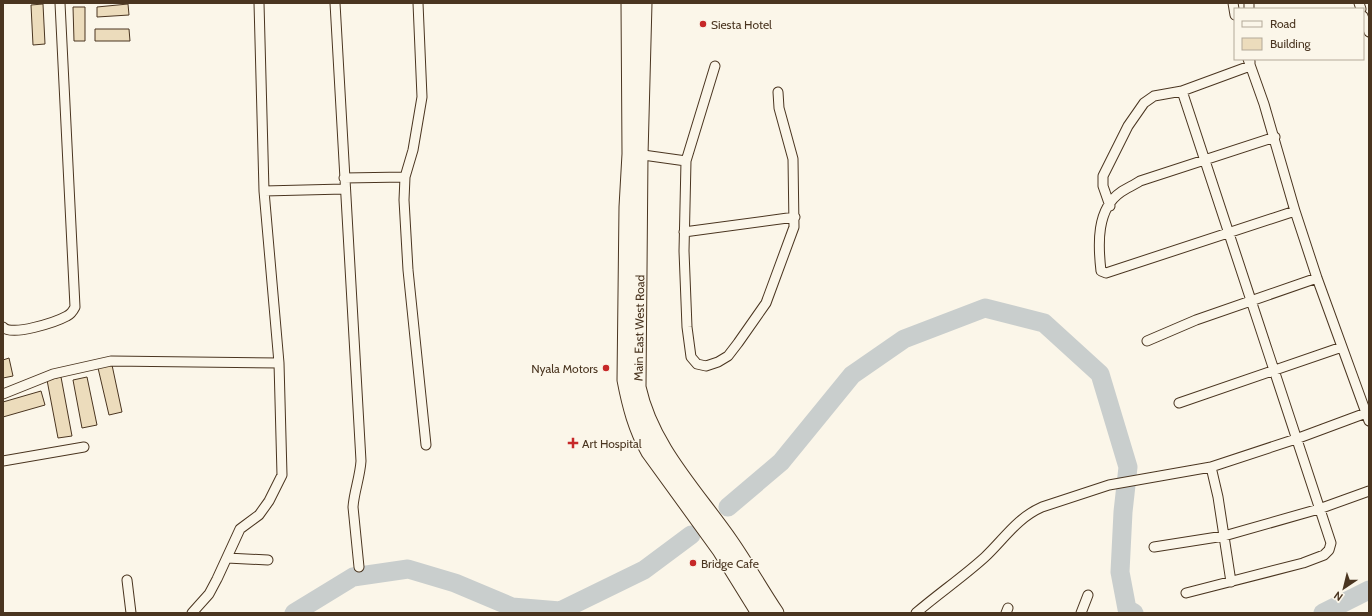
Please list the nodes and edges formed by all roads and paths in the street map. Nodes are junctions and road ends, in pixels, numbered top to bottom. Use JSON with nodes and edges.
{"nodes":[{"id":1,"x":60,"y":3,"type":"edge"},
{"id":2,"x":258,"y":3,"type":"edge"},
{"id":3,"x":335,"y":3,"type":"edge"},
{"id":4,"x":418,"y":3,"type":"edge"},
{"id":5,"x":629,"y":3,"type":"edge"},
{"id":6,"x":644,"y":3,"type":"edge"},
{"id":7,"x":1364,"y":19,"type":"edge"},
{"id":8,"x":1369,"y":32,"type":"edge"},
{"id":9,"x":1249,"y":61,"type":"edge"},
{"id":10,"x":715,"y":66,"type":"dead end"},
{"id":11,"x":636,"y":82,"type":"junction"},
{"id":12,"x":1182,"y":91,"type":"junction"},
{"id":13,"x":778,"y":92,"type":"dead end"},
{"id":14,"x":1275,"y":137,"type":"junction"},
{"id":15,"x":635,"y":154,"type":"junction"},
{"id":16,"x":1205,"y":160,"type":"junction"},
{"id":17,"x":686,"y":161,"type":"junction"},
{"id":18,"x":405,"y":177,"type":"junction"},
{"id":19,"x":344,"y":178,"type":"junction"},
{"id":20,"x":344,"y":189,"type":"junction"},
{"id":21,"x":264,"y":191,"type":"junction"},
{"id":22,"x":1110,"y":206,"type":"junction"},
{"id":23,"x":1295,"y":211,"type":"junction"},
{"id":24,"x":794,"y":217,"type":"junction"},
{"id":25,"x":684,"y":232,"type":"junction"},
{"id":26,"x":1228,"y":234,"type":"junction"},
{"id":27,"x":1317,"y":278,"type":"junction"},
{"id":28,"x":1251,"y":301,"type":"junction"},
{"id":29,"x":3,"y":327,"type":"edge"},
{"id":30,"x":1147,"y":341,"type":"dead end"},
{"id":31,"x":1342,"y":347,"type":"junction"},
{"id":32,"x":279,"y":363,"type":"junction"},
{"id":33,"x":1274,"y":370,"type":"junction"},
{"id":34,"x":3,"y":394,"type":"edge"},
{"id":35,"x":1179,"y":403,"type":"dead end"},
{"id":36,"x":1367,"y":417,"type":"edge"},
{"id":37,"x":1296,"y":439,"type":"junction"},
{"id":38,"x":426,"y":445,"type":"dead end"},
{"id":39,"x":84,"y":447,"type":"dead end"},
{"id":40,"x":3,"y":461,"type":"edge"},
{"id":41,"x":1211,"y":466,"type":"junction"},
{"id":42,"x":1369,"y":492,"type":"edge"},
{"id":43,"x":1319,"y":508,"type":"junction"},
{"id":44,"x":1224,"y":536,"type":"junction"},
{"id":45,"x":1154,"y":547,"type":"dead end"},
{"id":46,"x":227,"y":558,"type":"junction"},
{"id":47,"x":268,"y":560,"type":"dead end"},
{"id":48,"x":359,"y":567,"type":"dead end"},
{"id":49,"x":127,"y":580,"type":"dead end"},
{"id":50,"x":1231,"y":582,"type":"junction"},
{"id":51,"x":754,"y":592,"type":"junction"},
{"id":52,"x":1186,"y":592,"type":"dead end"},
{"id":53,"x":1088,"y":595,"type":"dead end"},
{"id":54,"x":131,"y":613,"type":"edge"},
{"id":55,"x":192,"y":613,"type":"edge"},
{"id":56,"x":759,"y":613,"type":"edge"},
{"id":57,"x":776,"y":613,"type":"edge"},
{"id":58,"x":916,"y":613,"type":"edge"},
{"id":59,"x":1081,"y":613,"type":"edge"}],
"edges":[{"from":1,"to":29,"type":"street"},
{"from":2,"to":21,"type":"street"},
{"from":3,"to":19,"type":"street"},
{"from":4,"to":18,"type":"street"},
{"from":5,"to":11,"type":"main road","name":"Main East West Road"},
{"from":6,"to":11,"type":"main road","name":"Main East West Road"},
{"from":7,"to":8,"type":"street"},
{"from":9,"to":12,"type":"street"},
{"from":9,"to":14,"type":"street"},
{"from":10,"to":17,"type":"street"},
{"from":11,"to":15,"type":"main road","name":"Main East West Road"},
{"from":12,"to":16,"type":"street"},
{"from":12,"to":22,"type":"street"},
{"from":13,"to":24,"type":"street"},
{"from":14,"to":16,"type":"street"},
{"from":14,"to":23,"type":"street"},
{"from":15,"to":17,"type":"street"},
{"from":15,"to":51,"type":"main road","name":"Main East West Road"},
{"from":16,"to":22,"type":"street"},
{"from":16,"to":26,"type":"street"},
{"from":17,"to":25,"type":"street"},
{"from":18,"to":19,"type":"street"},
{"from":18,"to":38,"type":"street"},
{"from":19,"to":20,"type":"street"},
{"from":20,"to":21,"type":"street"},
{"from":20,"to":48,"type":"street"},
{"from":21,"to":32,"type":"street"},
{"from":22,"to":26,"type":"street"},
{"from":23,"to":26,"type":"street"},
{"from":23,"to":27,"type":"street"},
{"from":24,"to":25,"type":"street"},
{"from":24,"to":25,"type":"street"},
{"from":26,"to":28,"type":"street"},
{"from":27,"to":28,"type":"street"},
{"from":27,"to":31,"type":"street"},
{"from":28,"to":30,"type":"street"},
{"from":28,"to":33,"type":"street"},
{"from":31,"to":33,"type":"street"},
{"from":31,"to":36,"type":"street"},
{"from":32,"to":34,"type":"street"},
{"from":32,"to":46,"type":"street"},
{"from":33,"to":35,"type":"street"},
{"from":33,"to":37,"type":"street"},
{"from":36,"to":37,"type":"street"},
{"from":37,"to":41,"type":"street"},
{"from":37,"to":43,"type":"street"},
{"from":39,"to":40,"type":"street"},
{"from":41,"to":44,"type":"street"},
{"from":41,"to":58,"type":"street"},
{"from":42,"to":43,"type":"street"},
{"from":43,"to":44,"type":"street"},
{"from":43,"to":50,"type":"street"},
{"from":44,"to":45,"type":"street"},
{"from":44,"to":50,"type":"street"},
{"from":46,"to":47,"type":"street"},
{"from":46,"to":55,"type":"street"},
{"from":49,"to":54,"type":"street"},
{"from":50,"to":52,"type":"street"},
{"from":51,"to":56,"type":"main road","name":"Main East West Road"},
{"from":51,"to":57,"type":"main road","name":"Main East West Road"},
{"from":53,"to":59,"type":"street"}]}
